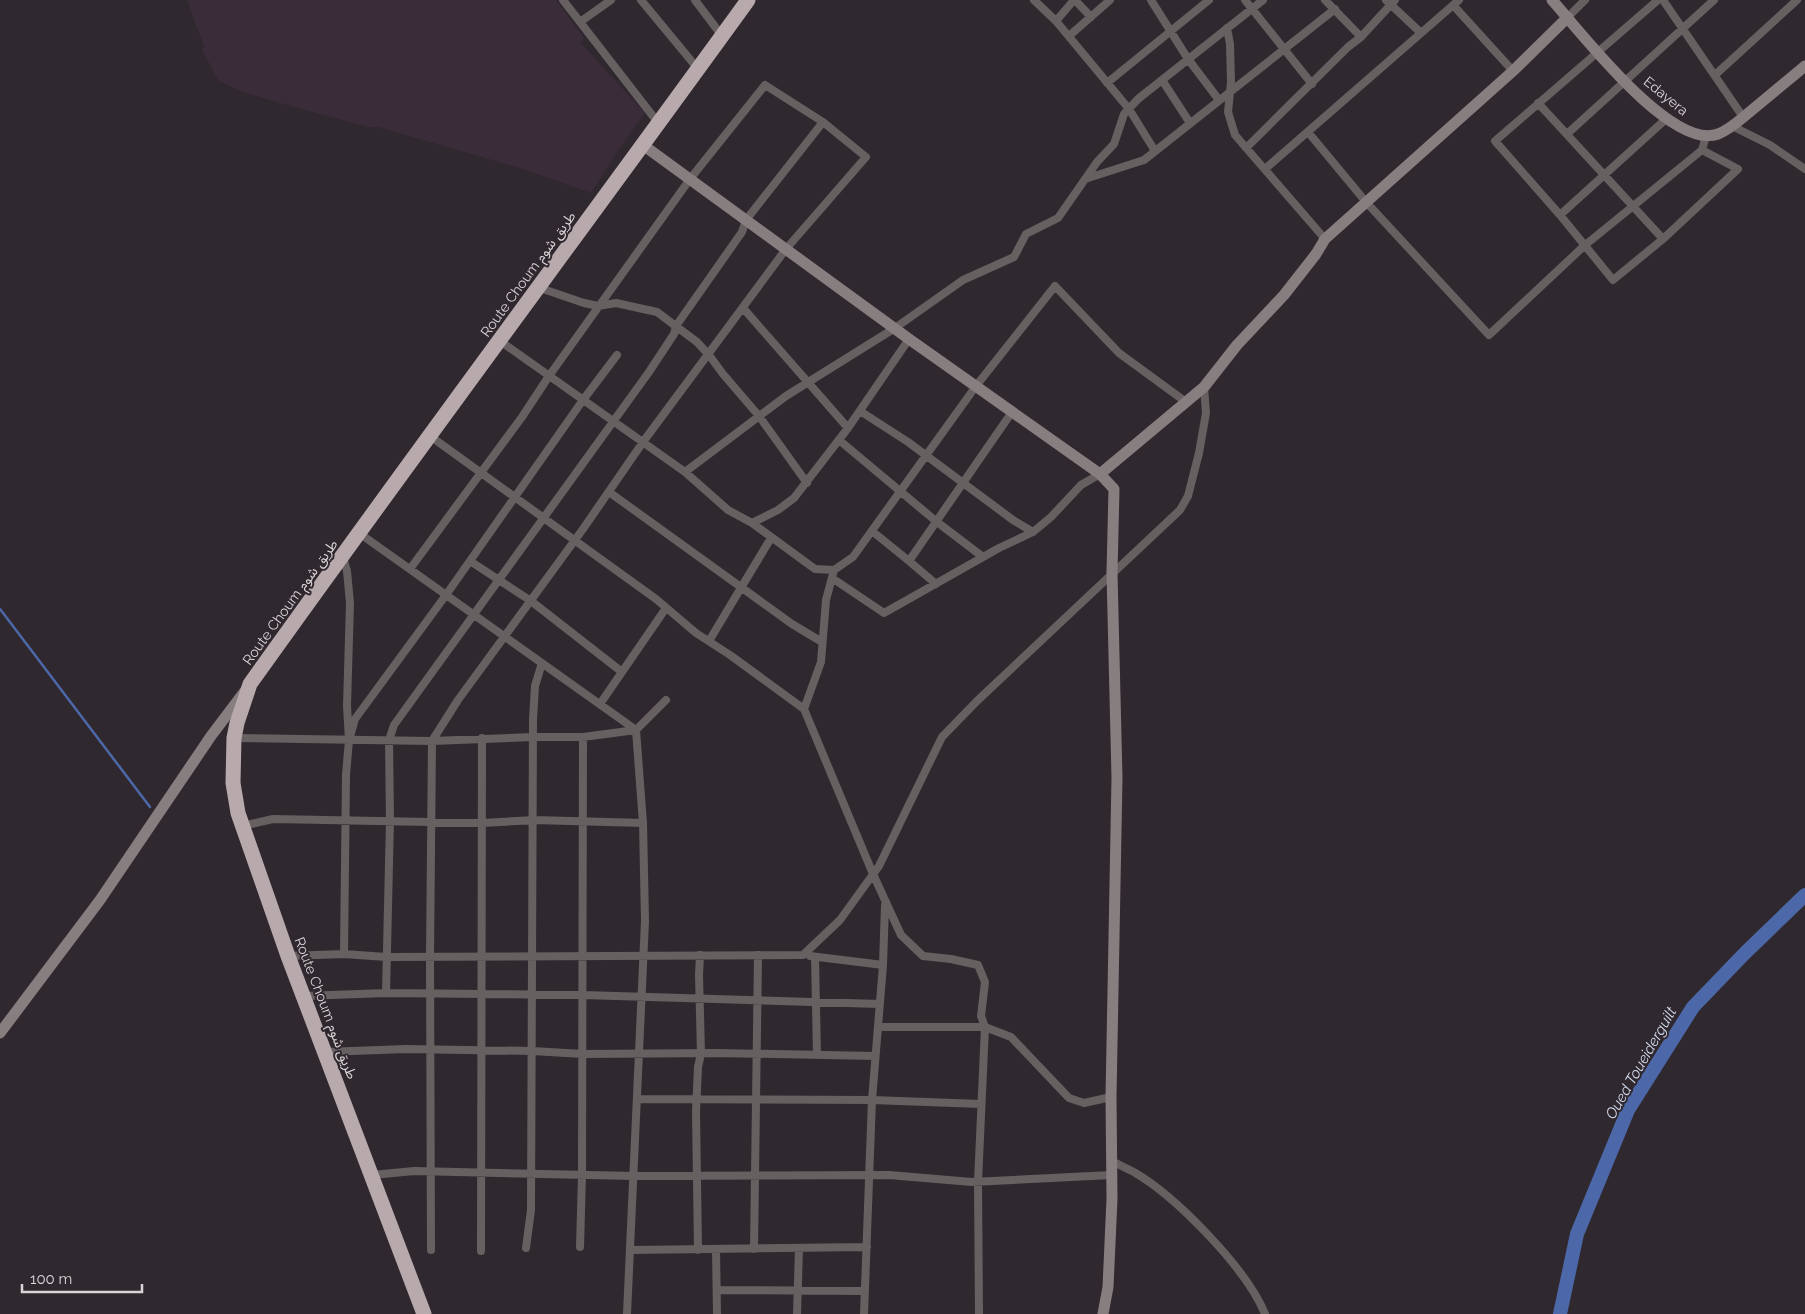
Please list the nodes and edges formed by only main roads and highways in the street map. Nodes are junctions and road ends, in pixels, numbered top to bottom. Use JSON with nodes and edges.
{"nodes":[{"id":1,"x":747,"y":0,"type":"edge"},
{"id":2,"x":424,"y":1314,"type":"edge"}],
"edges":[{"from":1,"to":2,"type":"highway","name":"Route Choum طريق شوم"}]}
